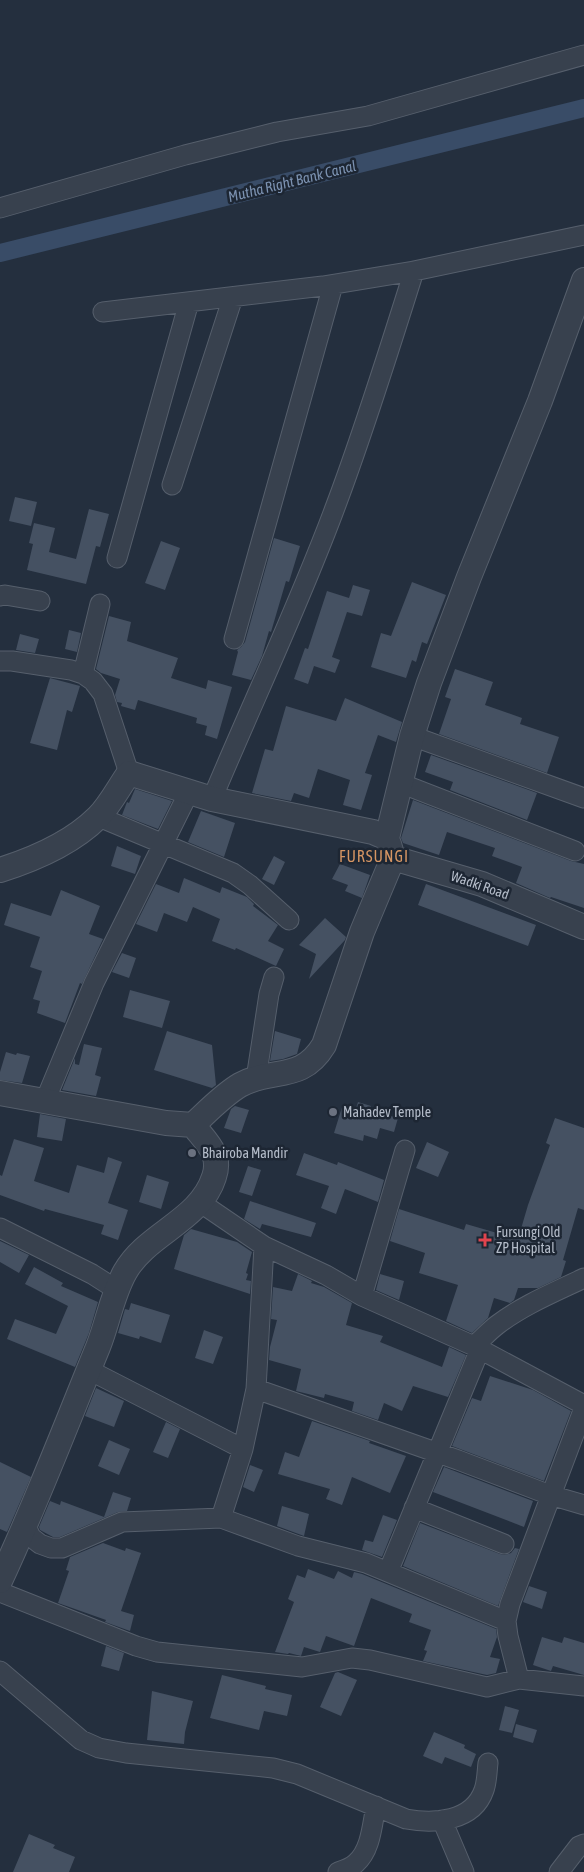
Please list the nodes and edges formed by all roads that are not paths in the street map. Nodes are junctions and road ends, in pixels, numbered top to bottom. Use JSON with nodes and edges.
{"nodes":[{"id":1,"x":584,"y":55,"type":"edge"},
{"id":2,"x":0,"y":208,"type":"edge"},
{"id":3,"x":584,"y":235,"type":"edge"},
{"id":4,"x":414,"y":271,"type":"junction"},
{"id":5,"x":584,"y":280,"type":"edge"},
{"id":6,"x":334,"y":284,"type":"junction"},
{"id":7,"x":233,"y":297,"type":"junction"},
{"id":8,"x":190,"y":302,"type":"junction"},
{"id":9,"x":580,"y":304,"type":"edge"},
{"id":10,"x":103,"y":312,"type":"dead end"},
{"id":11,"x":172,"y":485,"type":"dead end"},
{"id":12,"x":117,"y":558,"type":"dead end"},
{"id":13,"x":0,"y":596,"type":"edge"},
{"id":14,"x":40,"y":601,"type":"dead end"},
{"id":15,"x":100,"y":604,"type":"dead end"},
{"id":16,"x":234,"y":639,"type":"dead end"},
{"id":17,"x":0,"y":661,"type":"edge"},
{"id":18,"x":83,"y":674,"type":"junction"},
{"id":19,"x":412,"y":736,"type":"junction"},
{"id":20,"x":129,"y":773,"type":"junction"},
{"id":21,"x":400,"y":783,"type":"junction"},
{"id":22,"x":189,"y":792,"type":"junction"},
{"id":23,"x":584,"y":798,"type":"edge"},
{"id":24,"x":212,"y":799,"type":"junction"},
{"id":25,"x":99,"y":816,"type":"junction"},
{"id":26,"x":164,"y":843,"type":"junction"},
{"id":27,"x":390,"y":848,"type":"junction"},
{"id":28,"x":575,"y":851,"type":"dead end"},
{"id":29,"x":0,"y":870,"type":"edge"},
{"id":30,"x":289,"y":920,"type":"dead end"},
{"id":31,"x":584,"y":927,"type":"edge"},
{"id":32,"x":274,"y":977,"type":"dead end"},
{"id":33,"x":256,"y":1079,"type":"junction"},
{"id":34,"x":0,"y":1093,"type":"edge"},
{"id":35,"x":45,"y":1101,"type":"junction"},
{"id":36,"x":193,"y":1125,"type":"junction"},
{"id":37,"x":405,"y":1150,"type":"dead end"},
{"id":38,"x":201,"y":1203,"type":"junction"},
{"id":39,"x":0,"y":1228,"type":"edge"},
{"id":40,"x":264,"y":1246,"type":"junction"},
{"id":41,"x":584,"y":1278,"type":"edge"},
{"id":42,"x":117,"y":1290,"type":"junction"},
{"id":43,"x":362,"y":1296,"type":"junction"},
{"id":44,"x":477,"y":1348,"type":"junction"},
{"id":45,"x":88,"y":1370,"type":"junction"},
{"id":46,"x":256,"y":1389,"type":"junction"},
{"id":47,"x":584,"y":1407,"type":"edge"},
{"id":48,"x":243,"y":1449,"type":"junction"},
{"id":49,"x":437,"y":1453,"type":"junction"},
{"id":50,"x":550,"y":1496,"type":"junction"},
{"id":51,"x":584,"y":1505,"type":"edge"},
{"id":52,"x":414,"y":1508,"type":"junction"},
{"id":53,"x":221,"y":1518,"type":"junction"},
{"id":54,"x":26,"y":1526,"type":"junction"},
{"id":55,"x":504,"y":1544,"type":"dead end"},
{"id":56,"x":388,"y":1572,"type":"junction"},
{"id":57,"x":0,"y":1580,"type":"edge"},
{"id":58,"x":0,"y":1592,"type":"edge"},
{"id":59,"x":506,"y":1621,"type":"junction"},
{"id":60,"x":0,"y":1670,"type":"edge"},
{"id":61,"x":519,"y":1680,"type":"junction"},
{"id":62,"x":584,"y":1686,"type":"edge"},
{"id":63,"x":488,"y":1763,"type":"dead end"},
{"id":64,"x":376,"y":1806,"type":"junction"},
{"id":65,"x":442,"y":1820,"type":"junction"},
{"id":66,"x":584,"y":1844,"type":"edge"},
{"id":67,"x":338,"y":1872,"type":"edge"},
{"id":68,"x":464,"y":1872,"type":"edge"},
{"id":69,"x":559,"y":1872,"type":"edge"}],
"edges":[{"from":1,"to":2,"type":"street"},
{"from":3,"to":4,"type":"street"},
{"from":4,"to":6,"type":"street"},
{"from":4,"to":24,"type":"street"},
{"from":5,"to":9,"type":"street"},
{"from":6,"to":7,"type":"street"},
{"from":6,"to":16,"type":"street"},
{"from":7,"to":8,"type":"street"},
{"from":7,"to":11,"type":"street"},
{"from":8,"to":10,"type":"street"},
{"from":8,"to":12,"type":"street"},
{"from":9,"to":19,"type":"street"},
{"from":13,"to":14,"type":"street"},
{"from":15,"to":18,"type":"street"},
{"from":17,"to":18,"type":"street"},
{"from":18,"to":20,"type":"street"},
{"from":19,"to":21,"type":"street"},
{"from":19,"to":23,"type":"street"},
{"from":20,"to":22,"type":"street","name":"Wadki Road"},
{"from":20,"to":25,"type":"street"},
{"from":21,"to":27,"type":"street"},
{"from":21,"to":28,"type":"street"},
{"from":22,"to":24,"type":"street","name":"Wadki Road"},
{"from":22,"to":26,"type":"street"},
{"from":24,"to":27,"type":"street","name":"Wadki Road"},
{"from":25,"to":26,"type":"street"},
{"from":25,"to":29,"type":"street"},
{"from":26,"to":30,"type":"street"},
{"from":26,"to":35,"type":"street"},
{"from":27,"to":31,"type":"street","name":"Wadki Road"},
{"from":27,"to":33,"type":"street"},
{"from":32,"to":33,"type":"street"},
{"from":33,"to":36,"type":"street"},
{"from":34,"to":35,"type":"street"},
{"from":35,"to":36,"type":"street"},
{"from":36,"to":38,"type":"street"},
{"from":37,"to":43,"type":"street"},
{"from":38,"to":40,"type":"street"},
{"from":38,"to":42,"type":"street"},
{"from":39,"to":42,"type":"street"},
{"from":40,"to":43,"type":"street"},
{"from":40,"to":46,"type":"street"},
{"from":41,"to":44,"type":"street"},
{"from":42,"to":45,"type":"street"},
{"from":43,"to":44,"type":"street"},
{"from":44,"to":47,"type":"street"},
{"from":44,"to":49,"type":"street"},
{"from":45,"to":48,"type":"street"},
{"from":45,"to":54,"type":"street"},
{"from":46,"to":48,"type":"street"},
{"from":46,"to":49,"type":"street"},
{"from":47,"to":50,"type":"street"},
{"from":48,"to":53,"type":"street"},
{"from":49,"to":50,"type":"street"},
{"from":49,"to":52,"type":"street"},
{"from":50,"to":51,"type":"street"},
{"from":50,"to":59,"type":"street"},
{"from":52,"to":55,"type":"street"},
{"from":52,"to":56,"type":"street"},
{"from":53,"to":54,"type":"street"},
{"from":53,"to":56,"type":"street"},
{"from":54,"to":57,"type":"street"},
{"from":56,"to":59,"type":"street"},
{"from":58,"to":61,"type":"street"},
{"from":59,"to":61,"type":"street"},
{"from":60,"to":64,"type":"street"},
{"from":61,"to":62,"type":"street"},
{"from":63,"to":65,"type":"street"},
{"from":64,"to":65,"type":"street"},
{"from":64,"to":67,"type":"street"},
{"from":65,"to":68,"type":"street"},
{"from":66,"to":69,"type":"street"}]}
